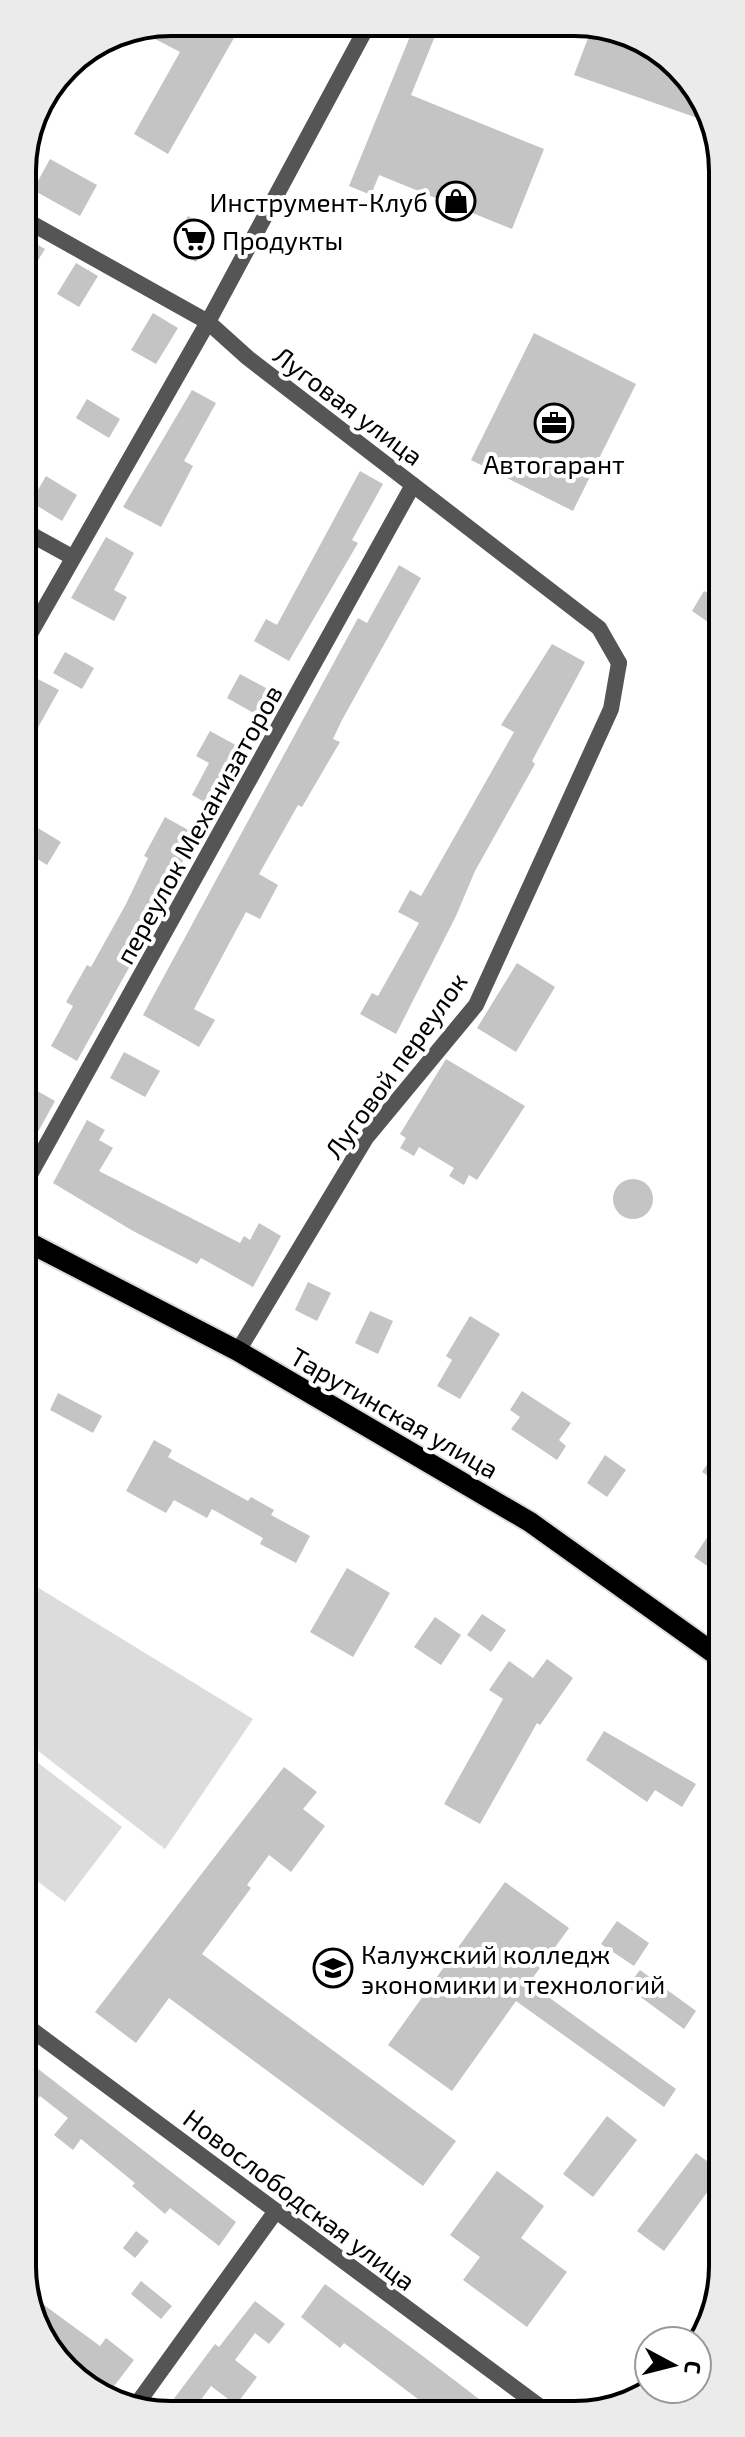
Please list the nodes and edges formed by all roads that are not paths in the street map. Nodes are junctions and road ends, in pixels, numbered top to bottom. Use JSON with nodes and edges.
{"nodes":[{"id":1,"x":362,"y":36,"type":"edge"},
{"id":2,"x":36,"y":226,"type":"edge"},
{"id":3,"x":208,"y":322,"type":"junction"},
{"id":4,"x":413,"y":485,"type":"junction"},
{"id":5,"x":36,"y":537,"type":"edge"},
{"id":6,"x":72,"y":557,"type":"junction"},
{"id":7,"x":36,"y":622,"type":"edge"},
{"id":8,"x":619,"y":663,"type":"joint"},
{"id":9,"x":36,"y":1164,"type":"edge"},
{"id":10,"x":36,"y":1246,"type":"edge"},
{"id":11,"x":238,"y":1351,"type":"junction"},
{"id":12,"x":709,"y":1650,"type":"edge"},
{"id":13,"x":36,"y":2033,"type":"edge"},
{"id":14,"x":276,"y":2211,"type":"junction"},
{"id":15,"x":142,"y":2397,"type":"edge"},
{"id":16,"x":532,"y":2401,"type":"edge"}],
"edges":[{"from":1,"to":3,"type":"street"},
{"from":2,"to":3,"type":"street","name":"Луговая улица"},
{"from":3,"to":4,"type":"street","name":"Луговая улица"},
{"from":3,"to":6,"type":"street"},
{"from":4,"to":8,"type":"street","name":"Луговая улица"},
{"from":4,"to":9,"type":"street","name":"переулок Механизаторов"},
{"from":5,"to":6,"type":"street"},
{"from":6,"to":7,"type":"street"},
{"from":8,"to":11,"type":"street","name":"Луговой переулок"},
{"from":10,"to":11,"type":"main road","name":"Тарутинская улица"},
{"from":11,"to":12,"type":"main road","name":"Тарутинская улица"},
{"from":13,"to":14,"type":"street","name":"Новослободская улица"},
{"from":14,"to":15,"type":"street"},
{"from":14,"to":16,"type":"street","name":"Новослободская улица"}]}
